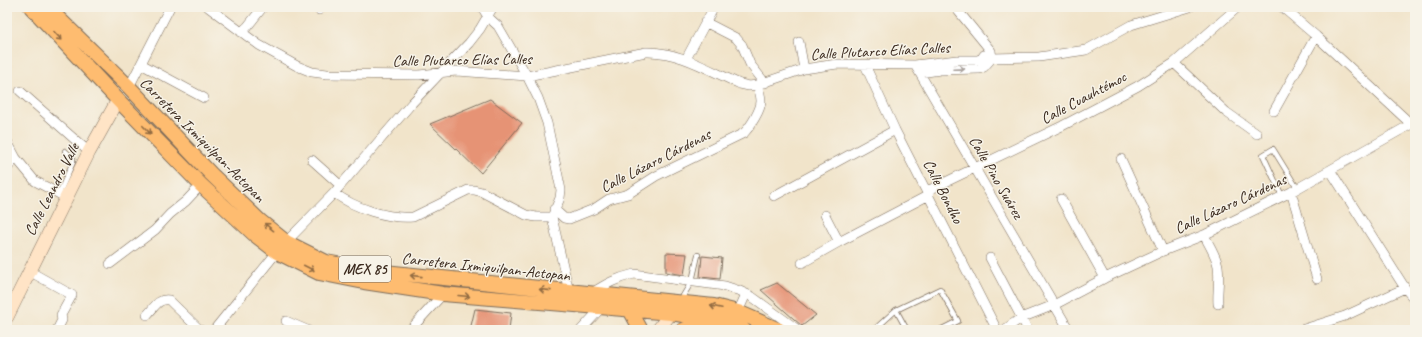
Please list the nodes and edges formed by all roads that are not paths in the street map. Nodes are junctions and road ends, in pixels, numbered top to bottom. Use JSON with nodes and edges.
{"nodes":[{"id":1,"x":31,"y":7,"type":"edge"},
{"id":2,"x":47,"y":7,"type":"edge"},
{"id":3,"x":170,"y":7,"type":"edge"},
{"id":4,"x":208,"y":7,"type":"edge"},
{"id":5,"x":263,"y":7,"type":"edge"},
{"id":6,"x":482,"y":7,"type":"edge"},
{"id":7,"x":493,"y":7,"type":"edge"},
{"id":8,"x":714,"y":7,"type":"edge"},
{"id":9,"x":955,"y":7,"type":"edge"},
{"id":10,"x":1190,"y":7,"type":"edge"},
{"id":11,"x":1238,"y":7,"type":"edge"},
{"id":12,"x":1282,"y":7,"type":"edge"},
{"id":13,"x":488,"y":17,"type":"junction"},
{"id":14,"x":705,"y":22,"type":"junction"},
{"id":15,"x":241,"y":32,"type":"junction"},
{"id":16,"x":1316,"y":36,"type":"junction"},
{"id":17,"x":799,"y":42,"type":"dead end"},
{"id":18,"x":988,"y":56,"type":"junction"},
{"id":19,"x":686,"y":60,"type":"junction"},
{"id":20,"x":1174,"y":63,"type":"junction"},
{"id":21,"x":141,"y":64,"type":"junction"},
{"id":22,"x":865,"y":65,"type":"junction"},
{"id":23,"x":915,"y":65,"type":"junction"},
{"id":24,"x":804,"y":69,"type":"junction"},
{"id":25,"x":441,"y":72,"type":"junction"},
{"id":26,"x":920,"y":73,"type":"junction"},
{"id":27,"x":527,"y":76,"type":"junction"},
{"id":28,"x":761,"y":84,"type":"junction"},
{"id":29,"x":128,"y":87,"type":"junction"},
{"id":30,"x":20,"y":91,"type":"dead end"},
{"id":31,"x":204,"y":98,"type":"dead end"},
{"id":32,"x":118,"y":100,"type":"junction"},
{"id":33,"x":1274,"y":111,"type":"dead end"},
{"id":34,"x":1413,"y":123,"type":"edge"},
{"id":35,"x":895,"y":130,"type":"junction"},
{"id":36,"x":1257,"y":134,"type":"dead end"},
{"id":37,"x":7,"y":141,"type":"edge"},
{"id":38,"x":65,"y":151,"type":"dead end"},
{"id":39,"x":89,"y":152,"type":"junction"},
{"id":40,"x":16,"y":158,"type":"junction"},
{"id":41,"x":312,"y":160,"type":"dead end"},
{"id":42,"x":1121,"y":160,"type":"dead end"},
{"id":43,"x":7,"y":168,"type":"edge"},
{"id":44,"x":975,"y":168,"type":"junction"},
{"id":45,"x":1330,"y":170,"type":"junction"},
{"id":46,"x":201,"y":185,"type":"junction"},
{"id":47,"x":340,"y":185,"type":"junction"},
{"id":48,"x":1290,"y":192,"type":"junction"},
{"id":49,"x":334,"y":193,"type":"junction"},
{"id":50,"x":928,"y":193,"type":"junction"},
{"id":51,"x":62,"y":196,"type":"junction"},
{"id":52,"x":774,"y":196,"type":"dead end"},
{"id":53,"x":1061,"y":199,"type":"dead end"},
{"id":54,"x":553,"y":213,"type":"junction"},
{"id":55,"x":825,"y":215,"type":"dead end"},
{"id":56,"x":1204,"y":235,"type":"junction"},
{"id":57,"x":839,"y":242,"type":"junction"},
{"id":58,"x":282,"y":246,"type":"junction"},
{"id":59,"x":1164,"y":251,"type":"junction"},
{"id":60,"x":698,"y":255,"type":"dead end"},
{"id":61,"x":990,"y":258,"type":"dead end"},
{"id":62,"x":802,"y":263,"type":"dead end"},
{"id":63,"x":110,"y":264,"type":"dead end"},
{"id":64,"x":29,"y":271,"type":"junction"},
{"id":65,"x":1105,"y":278,"type":"junction"},
{"id":66,"x":1318,"y":279,"type":"dead end"},
{"id":67,"x":692,"y":282,"type":"junction"},
{"id":68,"x":1405,"y":288,"type":"junction"},
{"id":69,"x":569,"y":292,"type":"junction"},
{"id":70,"x":443,"y":294,"type":"junction"},
{"id":71,"x":590,"y":294,"type":"junction"},
{"id":72,"x":746,"y":294,"type":"junction"},
{"id":73,"x":1415,"y":300,"type":"edge"},
{"id":74,"x":1218,"y":304,"type":"dead end"},
{"id":75,"x":1054,"y":305,"type":"junction"},
{"id":76,"x":602,"y":307,"type":"junction"},
{"id":77,"x":675,"y":308,"type":"junction"},
{"id":78,"x":630,"y":310,"type":"junction"},
{"id":79,"x":896,"y":310,"type":"junction"},
{"id":80,"x":738,"y":312,"type":"junction"},
{"id":81,"x":147,"y":315,"type":"dead end"},
{"id":82,"x":7,"y":316,"type":"edge"},
{"id":83,"x":1021,"y":318,"type":"junction"},
{"id":84,"x":713,"y":320,"type":"junction"},
{"id":85,"x":286,"y":321,"type":"dead end"},
{"id":86,"x":782,"y":327,"type":"edge"},
{"id":87,"x":57,"y":330,"type":"edge"},
{"id":88,"x":200,"y":330,"type":"edge"},
{"id":89,"x":214,"y":330,"type":"edge"},
{"id":90,"x":307,"y":330,"type":"edge"},
{"id":91,"x":410,"y":330,"type":"edge"},
{"id":92,"x":581,"y":330,"type":"edge"},
{"id":93,"x":640,"y":330,"type":"edge"},
{"id":94,"x":658,"y":330,"type":"edge"},
{"id":95,"x":683,"y":330,"type":"edge"},
{"id":96,"x":744,"y":330,"type":"edge"},
{"id":97,"x":798,"y":330,"type":"edge"},
{"id":98,"x":874,"y":330,"type":"edge"},
{"id":99,"x":907,"y":330,"type":"edge"},
{"id":100,"x":940,"y":330,"type":"edge"},
{"id":101,"x":997,"y":330,"type":"edge"},
{"id":102,"x":1004,"y":330,"type":"edge"},
{"id":103,"x":1028,"y":330,"type":"edge"},
{"id":104,"x":1069,"y":330,"type":"edge"},
{"id":105,"x":1301,"y":330,"type":"edge"}],
"edges":[{"from":1,"to":32,"type":"main road","number":"MEX 85","one_way":true},
{"from":2,"to":29,"type":"main road","name":"Carretera Ixmiquilpan-Actopan","number":"MEX 85"},
{"from":3,"to":21,"type":"street"},
{"from":4,"to":15,"type":"street","name":"Calle Plutarco Elías Calles"},
{"from":5,"to":15,"type":"street"},
{"from":6,"to":13,"type":"street"},
{"from":7,"to":13,"type":"street"},
{"from":8,"to":14,"type":"street"},
{"from":9,"to":18,"type":"street"},
{"from":10,"to":18,"type":"street","name":"Calle Plutarco Elías Calles"},
{"from":11,"to":20,"type":"street","name":"Calle Cuauhtémoc"},
{"from":12,"to":16,"type":"street"},
{"from":13,"to":25,"type":"street"},
{"from":13,"to":27,"type":"street"},
{"from":14,"to":19,"type":"street"},
{"from":14,"to":28,"type":"street"},
{"from":15,"to":25,"type":"street","name":"Calle Plutarco Elías Calles"},
{"from":16,"to":33,"type":"street"},
{"from":16,"to":34,"type":"street"},
{"from":17,"to":24,"type":"street"},
{"from":18,"to":23,"type":"street","name":"Calle Plutarco Elías Calles"},
{"from":26,"to":18,"type":"street","one_way":true},
{"from":19,"to":27,"type":"street","name":"Calle Plutarco Elías Calles"},
{"from":19,"to":28,"type":"street","name":"Calle Plutarco Elías Calles"},
{"from":20,"to":36,"type":"street"},
{"from":20,"to":44,"type":"street","name":"Calle Cuauhtémoc"},
{"from":21,"to":29,"type":"street"},
{"from":21,"to":31,"type":"street"},
{"from":22,"to":23,"type":"street","name":"Calle Plutarco Elías Calles"},
{"from":22,"to":24,"type":"street","name":"Calle Plutarco Elías Calles"},
{"from":22,"to":35,"type":"street","name":"Calle Bondho"},
{"from":23,"to":26,"type":"street","name":"Calle Pino Suárez"},
{"from":24,"to":28,"type":"street","name":"Calle Plutarco Elías Calles"},
{"from":25,"to":27,"type":"street","name":"Calle Plutarco Elías Calles"},
{"from":25,"to":47,"type":"street"},
{"from":26,"to":44,"type":"street","name":"Calle Pino Suárez"},
{"from":27,"to":54,"type":"street"},
{"from":28,"to":54,"type":"street","name":"Calle Lázaro Cárdenas"},
{"from":58,"to":29,"type":"main road","name":"Carretera Ixmiquilpan-Actopan","number":"MEX 85","one_way":true},
{"from":30,"to":39,"type":"street"},
{"from":32,"to":39,"type":"street","name":"Calle Leandro Valle"},
{"from":32,"to":46,"type":"main road","number":"MEX 85","one_way":true},
{"from":34,"to":45,"type":"street","name":"Calle Lázaro Cárdenas"},
{"from":35,"to":50,"type":"street","name":"Calle Bondho"},
{"from":35,"to":52,"type":"street"},
{"from":37,"to":40,"type":"street"},
{"from":38,"to":51,"type":"lane"},
{"from":39,"to":51,"type":"street","name":"Calle Leandro Valle"},
{"from":40,"to":43,"type":"street"},
{"from":40,"to":51,"type":"street"},
{"from":41,"to":47,"type":"street"},
{"from":42,"to":59,"type":"street"},
{"from":44,"to":50,"type":"street","name":"Calle Cuauhtémoc"},
{"from":44,"to":75,"type":"street","name":"Calle Pino Suárez"},
{"from":45,"to":48,"type":"street","name":"Calle Lázaro Cárdenas"},
{"from":45,"to":68,"type":"street"},
{"from":46,"to":58,"type":"main road","number":"MEX 85"},
{"from":46,"to":63,"type":"street"},
{"from":47,"to":49,"type":"street"},
{"from":48,"to":48,"type":"lane"},
{"from":48,"to":56,"type":"street","name":"Calle Lázaro Cárdenas"},
{"from":48,"to":66,"type":"street"},
{"from":49,"to":54,"type":"street"},
{"from":49,"to":58,"type":"street"},
{"from":50,"to":57,"type":"street","name":"Calle Cuauhtémoc"},
{"from":50,"to":101,"type":"street","name":"Calle Bondho"},
{"from":51,"to":64,"type":"street","name":"Calle Leandro Valle"},
{"from":53,"to":65,"type":"street"},
{"from":54,"to":69,"type":"street"},
{"from":55,"to":57,"type":"street"},
{"from":56,"to":59,"type":"street","name":"Calle Lázaro Cárdenas"},
{"from":56,"to":74,"type":"street"},
{"from":57,"to":62,"type":"street","name":"Calle Cuauhtémoc"},
{"from":69,"to":58,"type":"main road","name":"Carretera Ixmiquilpan-Actopan","number":"MEX 85","one_way":true},
{"from":58,"to":70,"type":"main road","number":"MEX 85","one_way":true},
{"from":58,"to":89,"type":"street"},
{"from":59,"to":65,"type":"street","name":"Calle Lázaro Cárdenas"},
{"from":60,"to":67,"type":"lane"},
{"from":61,"to":83,"type":"street"},
{"from":64,"to":82,"type":"street","name":"Calle Leandro Valle"},
{"from":64,"to":87,"type":"street"},
{"from":65,"to":75,"type":"street","name":"Calle Lázaro Cárdenas"},
{"from":67,"to":71,"type":"street"},
{"from":67,"to":72,"type":"street"},
{"from":67,"to":77,"type":"lane"},
{"from":68,"to":73,"type":"street"},
{"from":68,"to":105,"type":"street"},
{"from":69,"to":71,"type":"main road","name":"Carretera Ixmiquilpan-Actopan","number":"MEX 85"},
{"from":70,"to":76,"type":"main road","number":"MEX 85","one_way":true},
{"from":70,"to":91,"type":"street"},
{"from":71,"to":77,"type":"main road","name":"Carretera Ixmiquilpan-Actopan","number":"MEX 85"},
{"from":72,"to":80,"type":"street"},
{"from":72,"to":86,"type":"street"},
{"from":75,"to":83,"type":"street","name":"Calle Lázaro Cárdenas"},
{"from":75,"to":104,"type":"street","name":"Calle Pino Suárez"},
{"from":76,"to":78,"type":"main road","number":"MEX 85"},
{"from":76,"to":92,"type":"street"},
{"from":77,"to":78,"type":"main road","number":"MEX 85"},
{"from":80,"to":77,"type":"main road","name":"Carretera Ixmiquilpan-Actopan","number":"MEX 85","one_way":true},
{"from":77,"to":84,"type":"main road","number":"MEX 85"},
{"from":77,"to":94,"type":"street"},
{"from":78,"to":93,"type":"main road"},
{"from":79,"to":98,"type":"lane"},
{"from":79,"to":99,"type":"lane"},
{"from":79,"to":100,"type":"lane"},
{"from":80,"to":86,"type":"main road","name":"Carretera Ixmiquilpan-Actopan","number":"MEX 85"},
{"from":81,"to":88,"type":"street"},
{"from":83,"to":102,"type":"street","name":"Calle Lázaro Cárdenas"},
{"from":83,"to":103,"type":"street"},
{"from":84,"to":95,"type":"main road"},
{"from":84,"to":96,"type":"main road","number":"MEX 85"},
{"from":85,"to":90,"type":"street"},
{"from":86,"to":97,"type":"street"}]}
